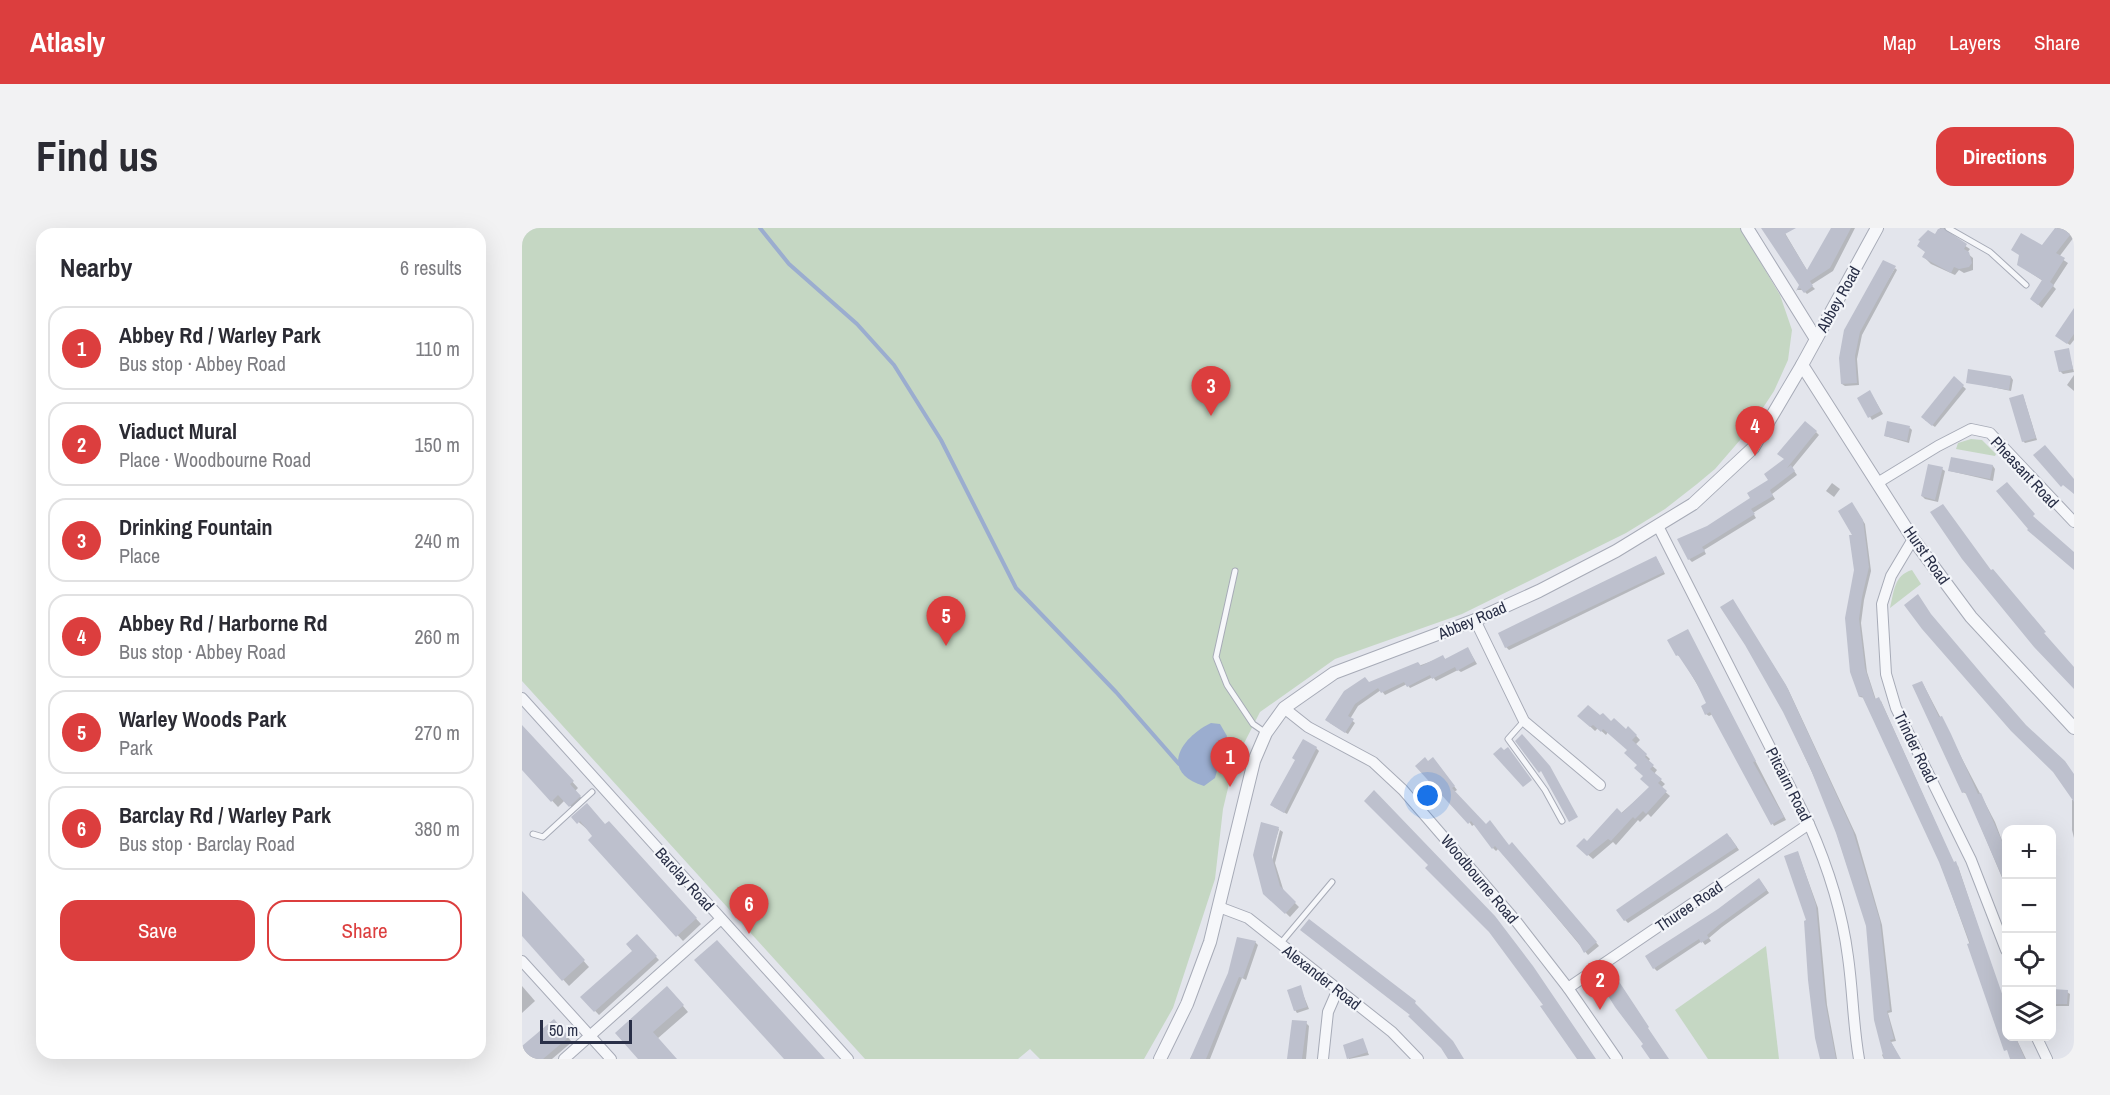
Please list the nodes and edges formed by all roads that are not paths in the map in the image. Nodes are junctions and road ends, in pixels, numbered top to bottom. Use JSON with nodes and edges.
{"nodes":[{"id":1,"x":1747,"y":228,"type":"edge"},
{"id":2,"x":1877,"y":228,"type":"edge"},
{"id":3,"x":1948,"y":228,"type":"edge"},
{"id":4,"x":2026,"y":285,"type":"dead end"},
{"id":5,"x":1816,"y":339,"type":"junction"},
{"id":6,"x":1802,"y":365,"type":"junction"},
{"id":7,"x":1879,"y":482,"type":"junction"},
{"id":8,"x":2074,"y":522,"type":"edge"},
{"id":9,"x":1659,"y":528,"type":"junction"},
{"id":10,"x":1913,"y":539,"type":"junction"},
{"id":11,"x":1235,"y":571,"type":"dead end"},
{"id":12,"x":1475,"y":620,"type":"junction"},
{"id":13,"x":522,"y":698,"type":"edge"},
{"id":14,"x":1284,"y":708,"type":"junction"},
{"id":15,"x":1524,"y":721,"type":"junction"},
{"id":16,"x":2074,"y":728,"type":"edge"},
{"id":17,"x":1266,"y":733,"type":"junction"},
{"id":18,"x":1600,"y":785,"type":"dead end"},
{"id":19,"x":592,"y":792,"type":"dead end"},
{"id":20,"x":1562,"y":821,"type":"dead end"},
{"id":21,"x":1809,"y":824,"type":"junction"},
{"id":22,"x":533,"y":834,"type":"dead end"},
{"id":23,"x":1332,"y":882,"type":"dead end"},
{"id":24,"x":1219,"y":907,"type":"junction"},
{"id":25,"x":721,"y":919,"type":"junction"},
{"id":26,"x":2002,"y":938,"type":"edge"},
{"id":27,"x":1280,"y":944,"type":"junction"},
{"id":28,"x":522,"y":961,"type":"edge"},
{"id":29,"x":1568,"y":988,"type":"junction"},
{"id":30,"x":1338,"y":990,"type":"junction"},
{"id":31,"x":590,"y":1036,"type":"junction"},
{"id":32,"x":2038,"y":1041,"type":"edge"},
{"id":33,"x":564,"y":1059,"type":"edge"},
{"id":34,"x":611,"y":1059,"type":"edge"},
{"id":35,"x":848,"y":1059,"type":"edge"},
{"id":36,"x":1160,"y":1059,"type":"edge"},
{"id":37,"x":1323,"y":1059,"type":"edge"},
{"id":38,"x":1418,"y":1059,"type":"edge"},
{"id":39,"x":1617,"y":1059,"type":"edge"},
{"id":40,"x":1860,"y":1059,"type":"edge"},
{"id":41,"x":2046,"y":1059,"type":"edge"}],
"edges":[{"from":1,"to":5,"type":"street"},
{"from":2,"to":5,"type":"street","name":"Abbey Road"},
{"from":3,"to":4,"type":"lane"},
{"from":5,"to":6,"type":"street","name":"Abbey Road"},
{"from":6,"to":7,"type":"street","name":"Hurst Road"},
{"from":6,"to":9,"type":"street","name":"Abbey Road"},
{"from":7,"to":8,"type":"street","name":"Pheasant Road"},
{"from":7,"to":10,"type":"street","name":"Hurst Road"},
{"from":9,"to":12,"type":"street","name":"Abbey Road"},
{"from":9,"to":21,"type":"street","name":"Pitcairn Road"},
{"from":10,"to":16,"type":"street","name":"Hurst Road"},
{"from":10,"to":26,"type":"street","name":"Trinder Road"},
{"from":11,"to":17,"type":"lane"},
{"from":12,"to":14,"type":"street","name":"Abbey Road"},
{"from":12,"to":15,"type":"street"},
{"from":13,"to":25,"type":"street","name":"Barclay Road"},
{"from":14,"to":17,"type":"street","name":"Abbey Road"},
{"from":14,"to":29,"type":"street","name":"Woodbourne Road"},
{"from":15,"to":18,"type":"street"},
{"from":15,"to":20,"type":"lane"},
{"from":17,"to":24,"type":"street","name":"Abbey Road"},
{"from":19,"to":22,"type":"lane"},
{"from":21,"to":29,"type":"street","name":"Thuree Road"},
{"from":21,"to":40,"type":"street","name":"Pitcairn Road"},
{"from":23,"to":27,"type":"lane"},
{"from":24,"to":27,"type":"street","name":"Alexander Road"},
{"from":24,"to":36,"type":"street","name":"Abbey Road"},
{"from":25,"to":31,"type":"street"},
{"from":25,"to":35,"type":"street","name":"Barclay Road"},
{"from":27,"to":30,"type":"street","name":"Alexander Road"},
{"from":28,"to":31,"type":"street"},
{"from":29,"to":39,"type":"street","name":"Woodbourne Road"},
{"from":30,"to":37,"type":"street"},
{"from":30,"to":38,"type":"street","name":"Alexander Road"},
{"from":31,"to":33,"type":"street"},
{"from":31,"to":34,"type":"street"},
{"from":32,"to":41,"type":"street"}]}
